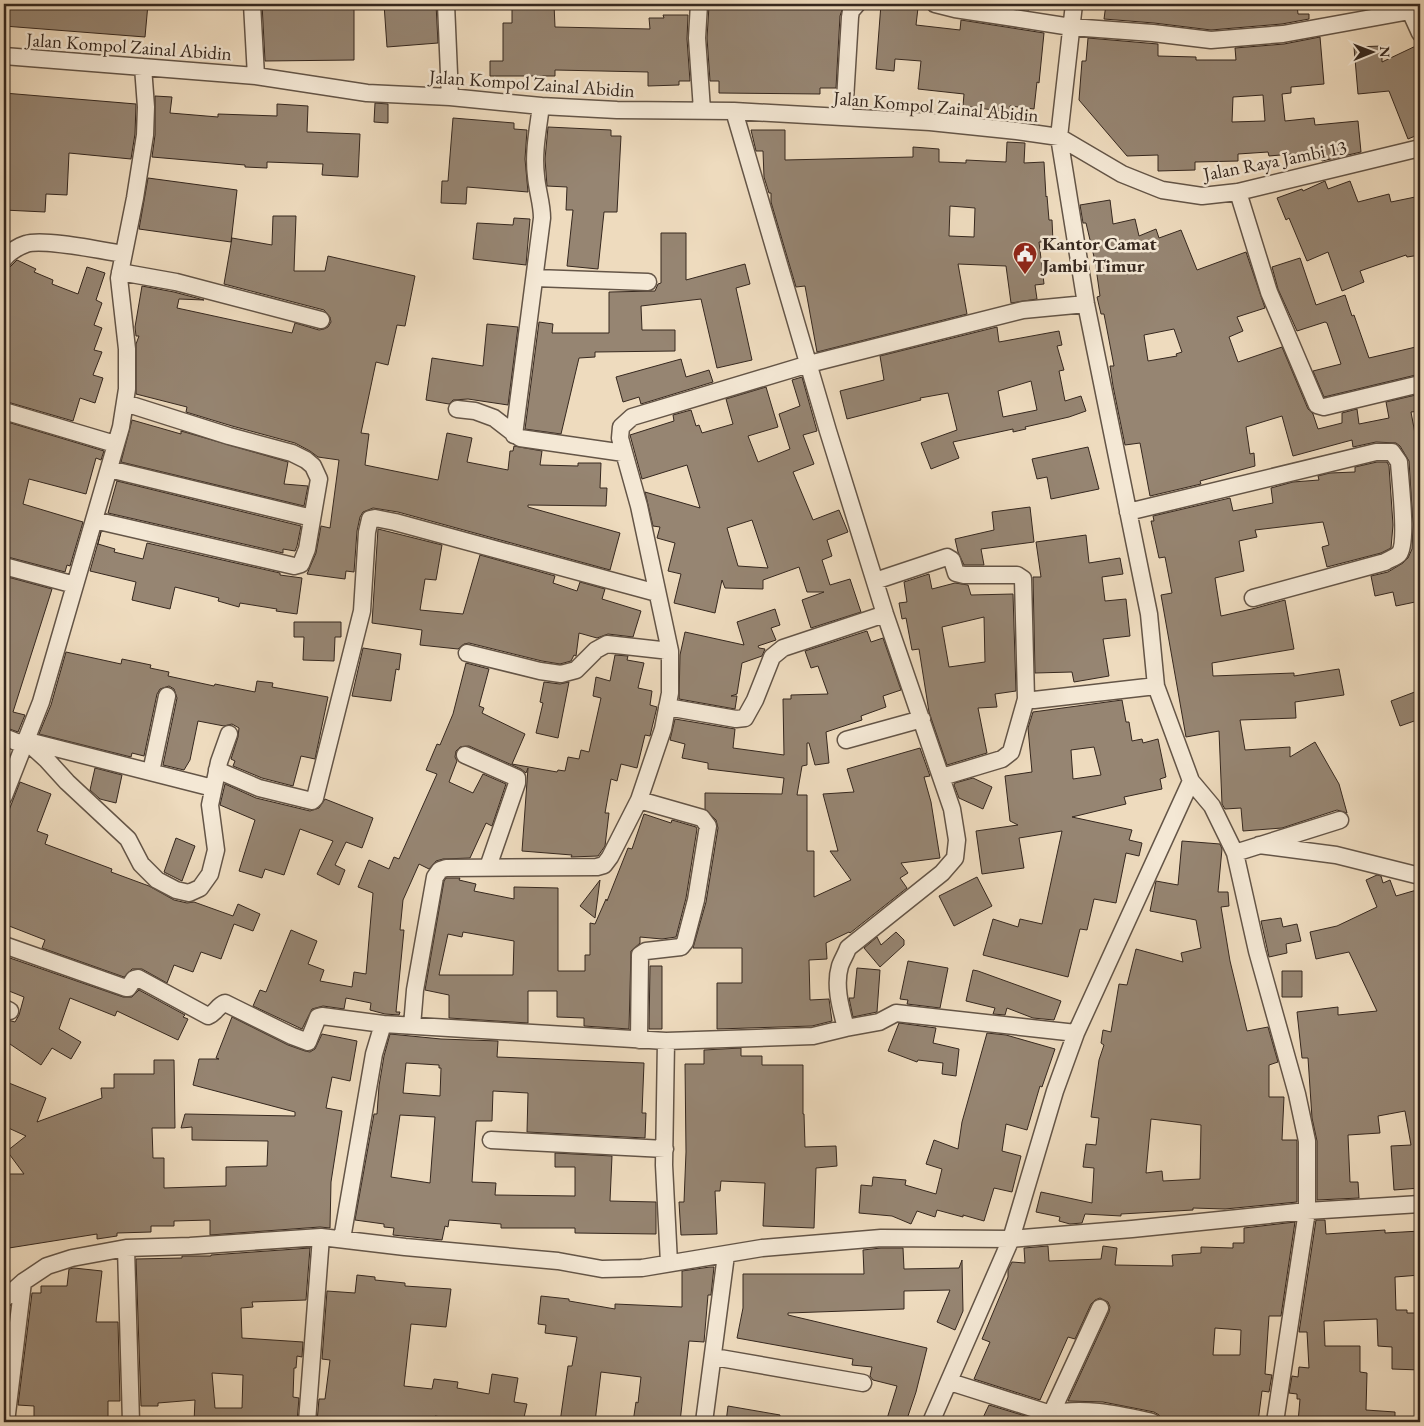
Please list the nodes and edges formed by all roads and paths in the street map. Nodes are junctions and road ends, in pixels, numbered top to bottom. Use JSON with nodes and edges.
{"nodes":[{"id":1,"x":252,"y":4,"type":"edge"},
{"id":2,"x":446,"y":4,"type":"edge"},
{"id":3,"x":699,"y":4,"type":"edge"},
{"id":4,"x":857,"y":4,"type":"edge"},
{"id":5,"x":935,"y":4,"type":"edge"},
{"id":6,"x":1074,"y":4,"type":"edge"},
{"id":7,"x":1410,"y":7,"type":"edge"},
{"id":8,"x":1071,"y":27,"type":"junction"},
{"id":9,"x":1420,"y":33,"type":"edge"},
{"id":10,"x":4,"y":56,"type":"edge"},
{"id":11,"x":143,"y":67,"type":"junction"},
{"id":12,"x":256,"y":76,"type":"junction"},
{"id":13,"x":450,"y":97,"type":"junction"},
{"id":14,"x":541,"y":106,"type":"junction"},
{"id":15,"x":702,"y":110,"type":"junction"},
{"id":16,"x":734,"y":111,"type":"junction"},
{"id":17,"x":844,"y":117,"type":"junction"},
{"id":18,"x":1058,"y":137,"type":"junction"},
{"id":19,"x":1420,"y":148,"type":"edge"},
{"id":20,"x":1238,"y":192,"type":"junction"},
{"id":21,"x":123,"y":254,"type":"junction"},
{"id":22,"x":4,"y":259,"type":"edge"},
{"id":23,"x":120,"y":272,"type":"junction"},
{"id":24,"x":535,"y":278,"type":"junction"},
{"id":25,"x":648,"y":282,"type":"dead end"},
{"id":26,"x":1086,"y":304,"type":"junction"},
{"id":27,"x":321,"y":320,"type":"dead end"},
{"id":28,"x":809,"y":364,"type":"junction"},
{"id":29,"x":1420,"y":384,"type":"edge"},
{"id":30,"x":125,"y":403,"type":"junction"},
{"id":31,"x":457,"y":409,"type":"dead end"},
{"id":32,"x":4,"y":412,"type":"edge"},
{"id":33,"x":514,"y":435,"type":"junction"},
{"id":34,"x":116,"y":444,"type":"junction"},
{"id":35,"x":624,"y":453,"type":"junction"},
{"id":36,"x":108,"y":469,"type":"junction"},
{"id":37,"x":1128,"y":512,"type":"junction"},
{"id":38,"x":312,"y":518,"type":"junction"},
{"id":39,"x":94,"y":520,"type":"junction"},
{"id":40,"x":4,"y":566,"type":"edge"},
{"id":41,"x":875,"y":582,"type":"junction"},
{"id":42,"x":75,"y":585,"type":"junction"},
{"id":43,"x":656,"y":593,"type":"junction"},
{"id":44,"x":1254,"y":598,"type":"dead end"},
{"id":45,"x":885,"y":614,"type":"junction"},
{"id":46,"x":670,"y":651,"type":"junction"},
{"id":47,"x":467,"y":653,"type":"dead end"},
{"id":48,"x":1156,"y":686,"type":"junction"},
{"id":49,"x":167,"y":696,"type":"dead end"},
{"id":50,"x":1026,"y":699,"type":"junction"},
{"id":51,"x":667,"y":707,"type":"junction"},
{"id":52,"x":922,"y":719,"type":"junction"},
{"id":53,"x":229,"y":734,"type":"dead end"},
{"id":54,"x":4,"y":737,"type":"edge"},
{"id":55,"x":846,"y":740,"type":"dead end"},
{"id":56,"x":25,"y":743,"type":"junction"},
{"id":57,"x":465,"y":755,"type":"dead end"},
{"id":58,"x":217,"y":770,"type":"junction"},
{"id":59,"x":151,"y":772,"type":"junction"},
{"id":60,"x":942,"y":778,"type":"junction"},
{"id":61,"x":1191,"y":781,"type":"junction"},
{"id":62,"x":213,"y":788,"type":"junction"},
{"id":63,"x":4,"y":796,"type":"edge"},
{"id":64,"x":639,"y":800,"type":"junction"},
{"id":65,"x":1340,"y":820,"type":"dead end"},
{"id":66,"x":1259,"y":845,"type":"junction"},
{"id":67,"x":1235,"y":853,"type":"junction"},
{"id":68,"x":488,"y":867,"type":"junction"},
{"id":69,"x":1420,"y":876,"type":"edge"},
{"id":70,"x":4,"y":945,"type":"edge"},
{"id":71,"x":383,"y":1024,"type":"junction"},
{"id":72,"x":412,"y":1026,"type":"junction"},
{"id":73,"x":846,"y":1028,"type":"junction"},
{"id":74,"x":1076,"y":1033,"type":"junction"},
{"id":75,"x":639,"y":1040,"type":"junction"},
{"id":76,"x":666,"y":1041,"type":"junction"},
{"id":77,"x":491,"y":1140,"type":"dead end"},
{"id":78,"x":665,"y":1149,"type":"junction"},
{"id":79,"x":1420,"y":1204,"type":"edge"},
{"id":80,"x":1307,"y":1211,"type":"junction"},
{"id":81,"x":321,"y":1237,"type":"junction"},
{"id":82,"x":1011,"y":1238,"type":"junction"},
{"id":83,"x":342,"y":1239,"type":"junction"},
{"id":84,"x":126,"y":1248,"type":"junction"},
{"id":85,"x":726,"y":1255,"type":"junction"},
{"id":86,"x":669,"y":1263,"type":"junction"},
{"id":87,"x":22,"y":1282,"type":"junction"},
{"id":88,"x":4,"y":1299,"type":"edge"},
{"id":89,"x":1100,"y":1308,"type":"dead end"},
{"id":90,"x":714,"y":1357,"type":"junction"},
{"id":91,"x":950,"y":1382,"type":"junction"},
{"id":92,"x":863,"y":1383,"type":"dead end"},
{"id":93,"x":1051,"y":1414,"type":"junction"},
{"id":94,"x":6,"y":1422,"type":"edge"},
{"id":95,"x":132,"y":1422,"type":"edge"},
{"id":96,"x":307,"y":1422,"type":"edge"},
{"id":97,"x":704,"y":1422,"type":"edge"},
{"id":98,"x":931,"y":1422,"type":"edge"},
{"id":99,"x":1152,"y":1422,"type":"edge"},
{"id":100,"x":1275,"y":1422,"type":"edge"}],
"edges":[{"from":1,"to":12,"type":"street"},
{"from":2,"to":13,"type":"street"},
{"from":3,"to":15,"type":"street"},
{"from":4,"to":17,"type":"street"},
{"from":5,"to":8,"type":"street"},
{"from":6,"to":8,"type":"street"},
{"from":7,"to":8,"type":"street"},
{"from":7,"to":9,"type":"street"},
{"from":8,"to":18,"type":"street"},
{"from":10,"to":11,"type":"street","name":"Jalan Kompol Zainal Abidin"},
{"from":11,"to":12,"type":"street","name":"Jalan Kompol Zainal Abidin"},
{"from":11,"to":21,"type":"street"},
{"from":12,"to":13,"type":"street","name":"Jalan Kompol Zainal Abidin"},
{"from":13,"to":14,"type":"street","name":"Jalan Kompol Zainal Abidin"},
{"from":14,"to":15,"type":"street","name":"Jalan Kompol Zainal Abidin"},
{"from":14,"to":24,"type":"street"},
{"from":15,"to":16,"type":"street","name":"Jalan Kompol Zainal Abidin"},
{"from":16,"to":17,"type":"street","name":"Jalan Kompol Zainal Abidin"},
{"from":16,"to":28,"type":"street"},
{"from":17,"to":18,"type":"street","name":"Jalan Kompol Zainal Abidin"},
{"from":18,"to":20,"type":"street","name":"Jalan Raya Jambi 13"},
{"from":18,"to":26,"type":"street"},
{"from":19,"to":20,"type":"street","name":"Jalan Raya Jambi 13"},
{"from":20,"to":29,"type":"street"},
{"from":21,"to":22,"type":"street"},
{"from":21,"to":23,"type":"street"},
{"from":23,"to":27,"type":"street"},
{"from":23,"to":30,"type":"street"},
{"from":24,"to":25,"type":"street"},
{"from":24,"to":33,"type":"street"},
{"from":26,"to":28,"type":"street"},
{"from":26,"to":37,"type":"street"},
{"from":28,"to":35,"type":"street"},
{"from":28,"to":41,"type":"street"},
{"from":30,"to":34,"type":"street"},
{"from":30,"to":38,"type":"street"},
{"from":31,"to":33,"type":"street"},
{"from":32,"to":34,"type":"street"},
{"from":33,"to":35,"type":"street"},
{"from":34,"to":36,"type":"street"},
{"from":35,"to":43,"type":"street"},
{"from":36,"to":38,"type":"street"},
{"from":36,"to":39,"type":"street"},
{"from":37,"to":44,"type":"street"},
{"from":37,"to":48,"type":"street"},
{"from":38,"to":39,"type":"street"},
{"from":39,"to":42,"type":"street"},
{"from":40,"to":42,"type":"street"},
{"from":41,"to":45,"type":"street"},
{"from":41,"to":50,"type":"street"},
{"from":42,"to":56,"type":"street"},
{"from":43,"to":46,"type":"street"},
{"from":43,"to":58,"type":"street"},
{"from":45,"to":51,"type":"street"},
{"from":45,"to":52,"type":"street"},
{"from":46,"to":47,"type":"street"},
{"from":46,"to":51,"type":"street"},
{"from":48,"to":50,"type":"street"},
{"from":48,"to":61,"type":"street"},
{"from":49,"to":59,"type":"street"},
{"from":50,"to":60,"type":"street"},
{"from":51,"to":64,"type":"street"},
{"from":52,"to":55,"type":"street"},
{"from":52,"to":60,"type":"street"},
{"from":53,"to":58,"type":"street"},
{"from":54,"to":56,"type":"street"},
{"from":56,"to":59,"type":"street"},
{"from":56,"to":62,"type":"street"},
{"from":56,"to":63,"type":"street"},
{"from":57,"to":68,"type":"street"},
{"from":58,"to":62,"type":"street"},
{"from":59,"to":62,"type":"street"},
{"from":60,"to":73,"type":"street"},
{"from":61,"to":67,"type":"street"},
{"from":61,"to":74,"type":"street"},
{"from":64,"to":68,"type":"street"},
{"from":64,"to":75,"type":"street"},
{"from":65,"to":66,"type":"street"},
{"from":66,"to":67,"type":"street"},
{"from":66,"to":69,"type":"street"},
{"from":67,"to":80,"type":"street"},
{"from":68,"to":72,"type":"street"},
{"from":70,"to":71,"type":"street"},
{"from":71,"to":72,"type":"street"},
{"from":71,"to":83,"type":"street"},
{"from":72,"to":75,"type":"street"},
{"from":73,"to":74,"type":"street"},
{"from":73,"to":76,"type":"street"},
{"from":74,"to":82,"type":"street"},
{"from":75,"to":76,"type":"street"},
{"from":76,"to":78,"type":"street"},
{"from":77,"to":78,"type":"street"},
{"from":78,"to":86,"type":"street"},
{"from":79,"to":80,"type":"street"},
{"from":80,"to":82,"type":"street"},
{"from":80,"to":100,"type":"street"},
{"from":81,"to":83,"type":"street"},
{"from":81,"to":84,"type":"street"},
{"from":81,"to":96,"type":"street"},
{"from":82,"to":85,"type":"street"},
{"from":82,"to":91,"type":"street"},
{"from":83,"to":86,"type":"street"},
{"from":84,"to":87,"type":"street"},
{"from":84,"to":95,"type":"street"},
{"from":85,"to":86,"type":"street"},
{"from":85,"to":90,"type":"street"},
{"from":87,"to":88,"type":"street"},
{"from":87,"to":94,"type":"street"},
{"from":89,"to":93,"type":"street"},
{"from":90,"to":92,"type":"street"},
{"from":90,"to":97,"type":"street"},
{"from":91,"to":93,"type":"street"},
{"from":91,"to":98,"type":"street"},
{"from":93,"to":99,"type":"street"}]}
